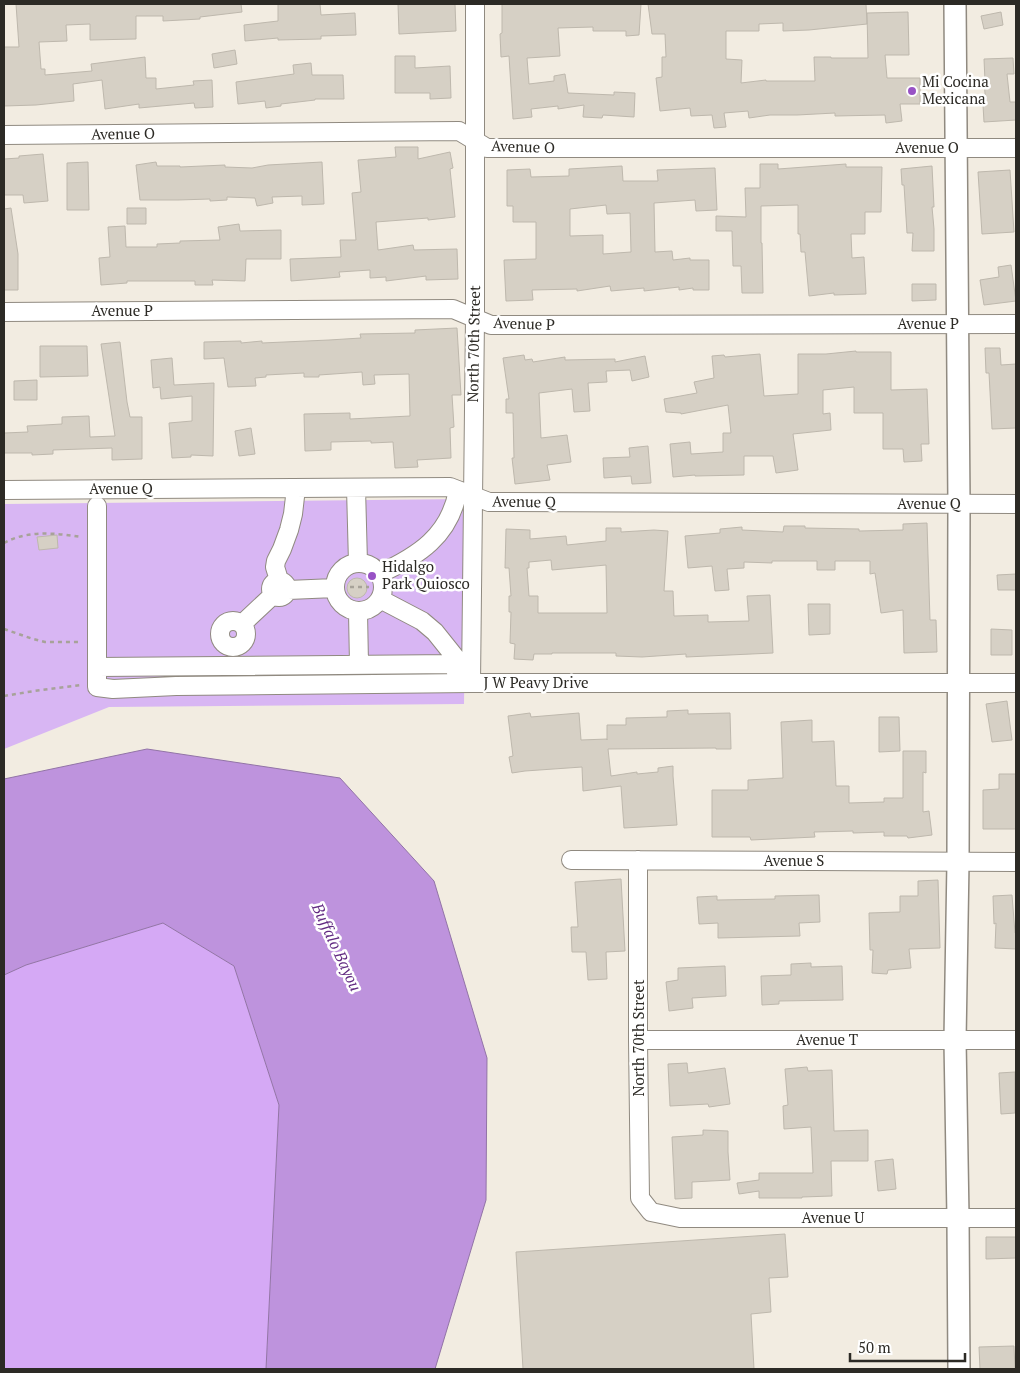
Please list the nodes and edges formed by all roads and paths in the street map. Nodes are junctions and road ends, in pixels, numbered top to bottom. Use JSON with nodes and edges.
{"nodes":[{"id":1,"x":475,"y":4,"type":"edge"},
{"id":2,"x":955,"y":4,"type":"edge"},
{"id":3,"x":4,"y":135,"type":"edge"},
{"id":4,"x":475,"y":141,"type":"junction"},
{"id":5,"x":957,"y":148,"type":"junction"},
{"id":6,"x":1016,"y":148,"type":"edge"},
{"id":7,"x":4,"y":312,"type":"edge"},
{"id":8,"x":475,"y":318,"type":"junction"},
{"id":9,"x":958,"y":324,"type":"junction"},
{"id":10,"x":1016,"y":324,"type":"edge"},
{"id":11,"x":296,"y":488,"type":"junction"},
{"id":12,"x":356,"y":488,"type":"junction"},
{"id":13,"x":4,"y":490,"type":"edge"},
{"id":14,"x":465,"y":493,"type":"junction"},
{"id":15,"x":959,"y":504,"type":"junction"},
{"id":16,"x":1016,"y":504,"type":"edge"},
{"id":17,"x":97,"y":506,"type":"dead end"},
{"id":18,"x":97,"y":540,"type":"junction"},
{"id":19,"x":4,"y":542,"type":"edge"},
{"id":20,"x":358,"y":563,"type":"junction"},
{"id":21,"x":381,"y":587,"type":"junction"},
{"id":22,"x":280,"y":588,"type":"junction"},
{"id":23,"x":335,"y":588,"type":"junction"},
{"id":24,"x":358,"y":612,"type":"junction"},
{"id":25,"x":242,"y":624,"type":"dead end"},
{"id":26,"x":4,"y":629,"type":"edge"},
{"id":27,"x":97,"y":642,"type":"junction"},
{"id":28,"x":359,"y":664,"type":"junction"},
{"id":29,"x":455,"y":664,"type":"junction"},
{"id":30,"x":97,"y":667,"type":"junction"},
{"id":31,"x":464,"y":683,"type":"junction"},
{"id":32,"x":958,"y":683,"type":"junction"},
{"id":33,"x":1016,"y":683,"type":"edge"},
{"id":34,"x":105,"y":688,"type":"junction"},
{"id":35,"x":4,"y":696,"type":"edge"},
{"id":36,"x":571,"y":860,"type":"dead end"},
{"id":37,"x":638,"y":860,"type":"junction"},
{"id":38,"x":958,"y":862,"type":"junction"},
{"id":39,"x":1016,"y":862,"type":"edge"},
{"id":40,"x":638,"y":1040,"type":"junction"},
{"id":41,"x":955,"y":1040,"type":"junction"},
{"id":42,"x":1016,"y":1040,"type":"edge"},
{"id":43,"x":651,"y":1212,"type":"joint"},
{"id":44,"x":958,"y":1218,"type":"junction"},
{"id":45,"x":1016,"y":1218,"type":"edge"},
{"id":46,"x":959,"y":1369,"type":"edge"}],
"edges":[{"from":1,"to":4,"type":"street","name":"North 70th Street"},
{"from":2,"to":5,"type":"main road"},
{"from":3,"to":4,"type":"street","name":"Avenue O"},
{"from":4,"to":5,"type":"street","name":"Avenue O"},
{"from":4,"to":8,"type":"street","name":"North 70th Street"},
{"from":5,"to":6,"type":"street","name":"Avenue O"},
{"from":5,"to":9,"type":"main road"},
{"from":7,"to":8,"type":"street","name":"Avenue P"},
{"from":8,"to":9,"type":"street","name":"Avenue P"},
{"from":8,"to":14,"type":"street","name":"North 70th Street"},
{"from":9,"to":10,"type":"street","name":"Avenue P"},
{"from":9,"to":15,"type":"main road"},
{"from":11,"to":12,"type":"street","name":"Avenue Q"},
{"from":11,"to":13,"type":"street","name":"Avenue Q"},
{"from":11,"to":22,"type":"street"},
{"from":12,"to":14,"type":"street","name":"Avenue Q"},
{"from":12,"to":20,"type":"street"},
{"from":14,"to":15,"type":"street","name":"Avenue Q"},
{"from":14,"to":21,"type":"street"},
{"from":14,"to":31,"type":"street","name":"North 70th Street"},
{"from":15,"to":16,"type":"street","name":"Avenue Q"},
{"from":15,"to":32,"type":"main road"},
{"from":17,"to":18,"type":"street"},
{"from":18,"to":19,"type":"path"},
{"from":18,"to":27,"type":"street"},
{"from":20,"to":21,"type":"street"},
{"from":20,"to":23,"type":"street"},
{"from":21,"to":23,"type":"path"},
{"from":21,"to":24,"type":"street"},
{"from":21,"to":29,"type":"street"},
{"from":22,"to":23,"type":"street"},
{"from":22,"to":25,"type":"street"},
{"from":23,"to":24,"type":"street"},
{"from":24,"to":28,"type":"street"},
{"from":26,"to":27,"type":"path"},
{"from":27,"to":30,"type":"street"},
{"from":28,"to":29,"type":"street"},
{"from":28,"to":30,"type":"street"},
{"from":29,"to":31,"type":"street"},
{"from":30,"to":34,"type":"street"},
{"from":31,"to":32,"type":"street","name":"J W Peavy Drive"},
{"from":31,"to":34,"type":"street","name":"J W Peavy Drive"},
{"from":32,"to":33,"type":"street","name":"J W Peavy Drive"},
{"from":32,"to":38,"type":"main road"},
{"from":34,"to":35,"type":"path"},
{"from":36,"to":37,"type":"street","name":"Avenue S"},
{"from":37,"to":38,"type":"street","name":"Avenue S"},
{"from":37,"to":40,"type":"street","name":"North 70th Street"},
{"from":38,"to":39,"type":"street","name":"Avenue S"},
{"from":38,"to":41,"type":"main road"},
{"from":40,"to":41,"type":"street","name":"Avenue T"},
{"from":40,"to":43,"type":"street","name":"North 70th Street"},
{"from":41,"to":42,"type":"street","name":"Avenue T"},
{"from":41,"to":44,"type":"main road"},
{"from":43,"to":44,"type":"street","name":"Avenue U"},
{"from":44,"to":45,"type":"street","name":"Avenue U"},
{"from":44,"to":46,"type":"main road"}]}
